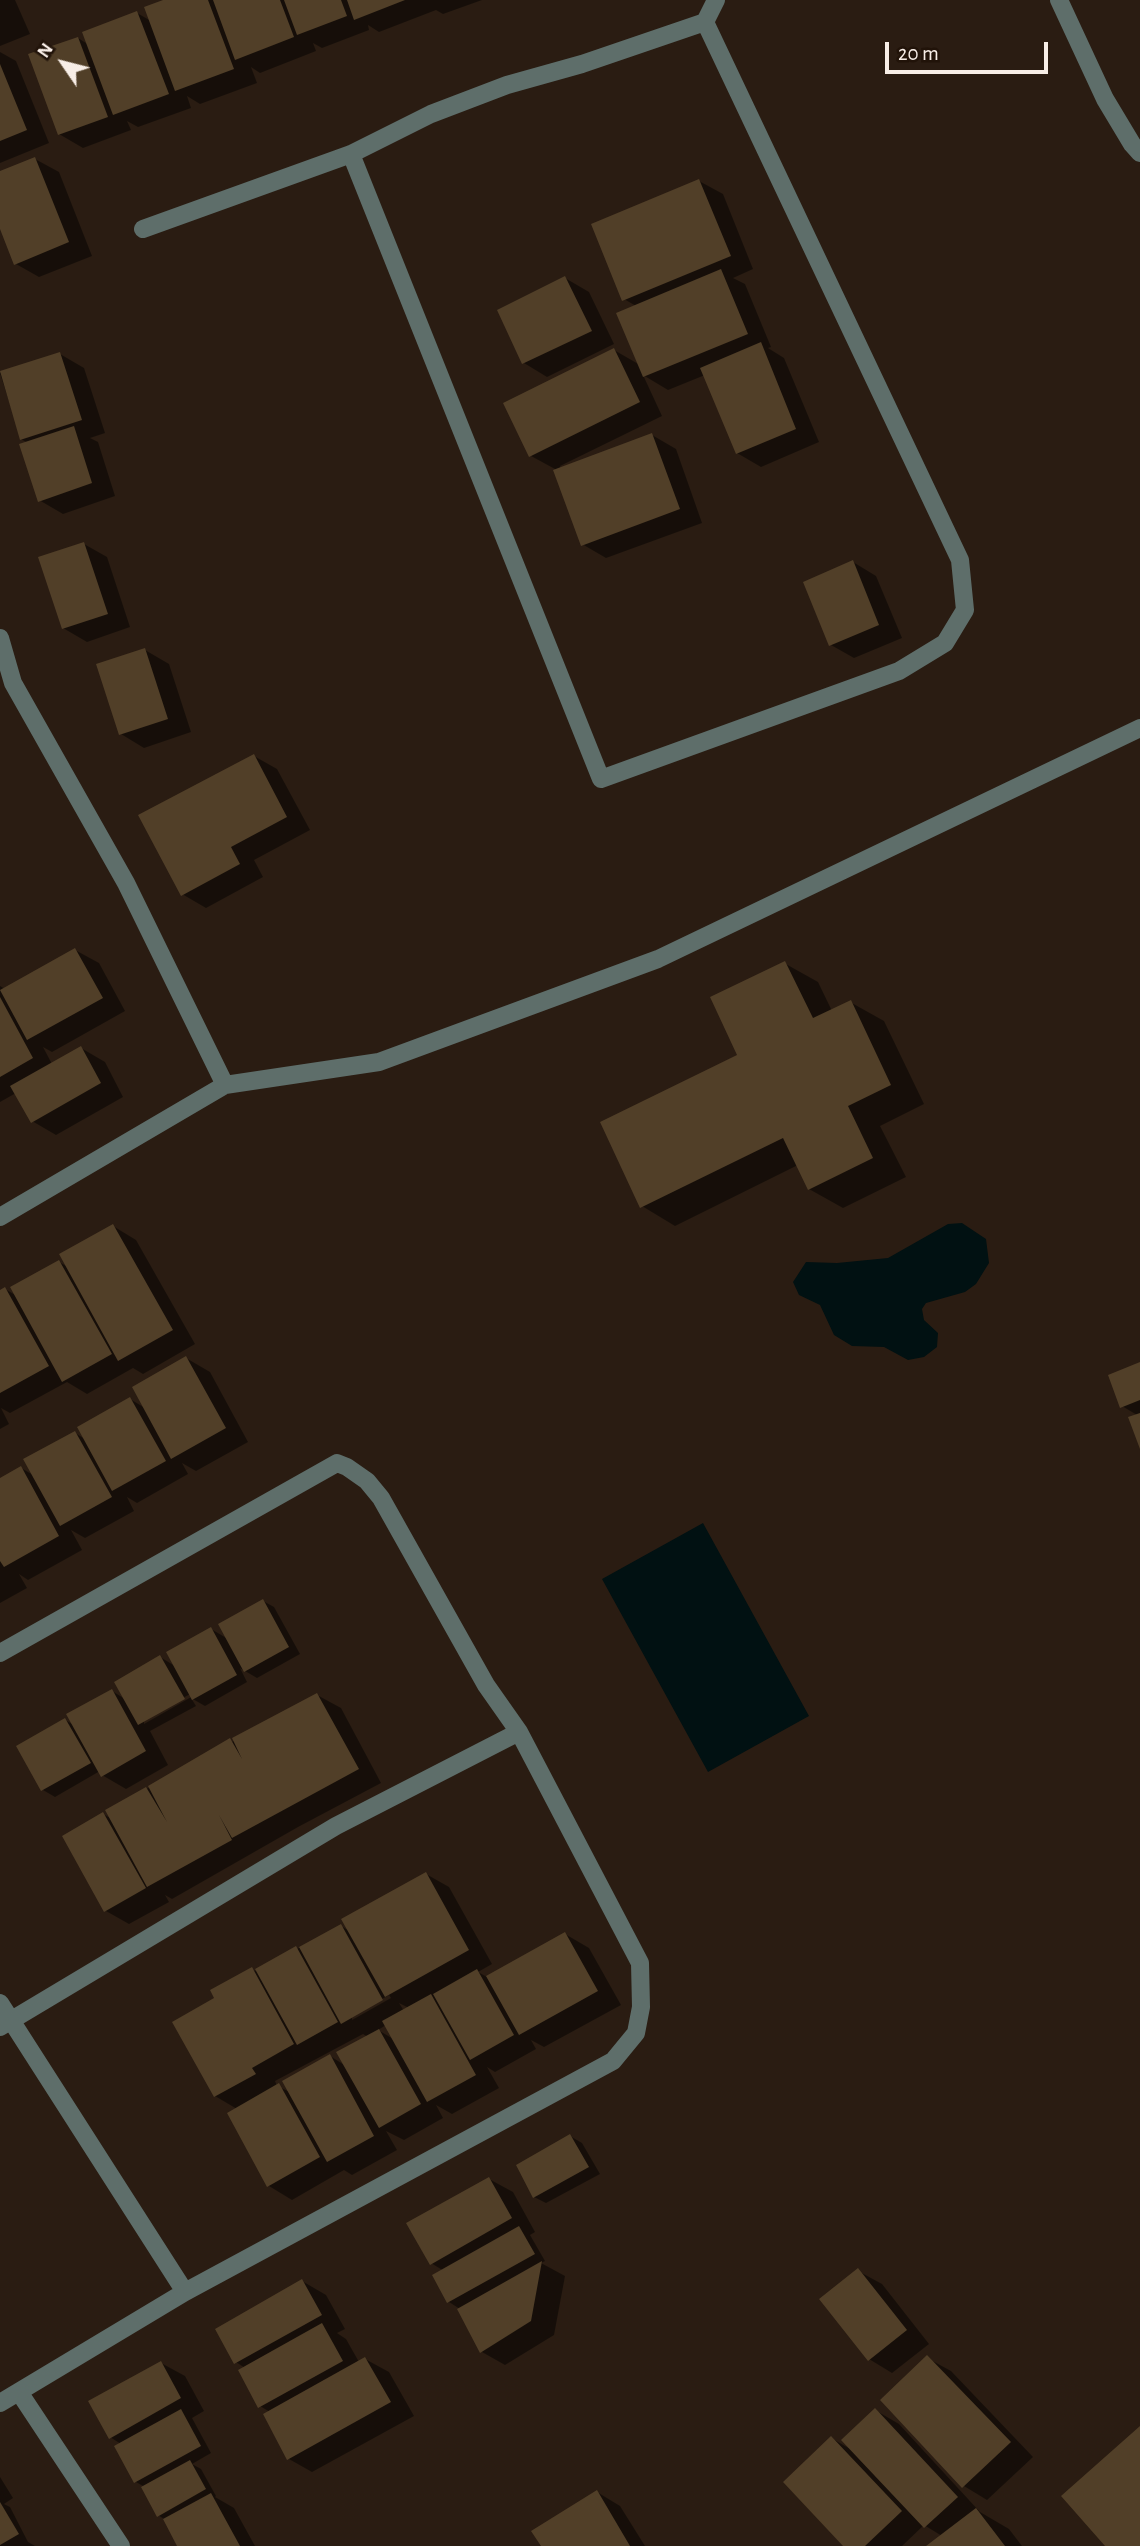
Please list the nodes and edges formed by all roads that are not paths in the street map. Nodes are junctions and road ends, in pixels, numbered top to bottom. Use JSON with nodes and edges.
{"nodes":[{"id":1,"x":716,"y":0,"type":"edge"},
{"id":2,"x":1059,"y":0,"type":"edge"},
{"id":3,"x":705,"y":22,"type":"junction"},
{"id":4,"x":1140,"y":153,"type":"edge"},
{"id":5,"x":351,"y":154,"type":"junction"},
{"id":6,"x":143,"y":229,"type":"dead end"},
{"id":7,"x":0,"y":638,"type":"edge"},
{"id":8,"x":1140,"y":728,"type":"edge"},
{"id":9,"x":225,"y":1086,"type":"junction"},
{"id":10,"x":0,"y":1217,"type":"edge"},
{"id":11,"x":0,"y":1653,"type":"edge"},
{"id":12,"x":519,"y":1732,"type":"junction"},
{"id":13,"x":0,"y":2003,"type":"edge"},
{"id":14,"x":5,"y":2024,"type":"edge"},
{"id":15,"x":185,"y":2292,"type":"junction"},
{"id":16,"x":19,"y":2392,"type":"junction"},
{"id":17,"x":0,"y":2403,"type":"edge"},
{"id":18,"x":121,"y":2546,"type":"edge"}],
"edges":[{"from":1,"to":3,"type":"street"},
{"from":2,"to":4,"type":"street"},
{"from":3,"to":5,"type":"street"},
{"from":3,"to":5,"type":"street"},
{"from":5,"to":6,"type":"street"},
{"from":7,"to":9,"type":"street"},
{"from":8,"to":9,"type":"street"},
{"from":9,"to":10,"type":"street"},
{"from":11,"to":12,"type":"street"},
{"from":12,"to":14,"type":"street"},
{"from":12,"to":15,"type":"street"},
{"from":13,"to":14,"type":"street"},
{"from":14,"to":15,"type":"street"},
{"from":15,"to":16,"type":"street"},
{"from":16,"to":17,"type":"street"},
{"from":16,"to":18,"type":"street"}]}
